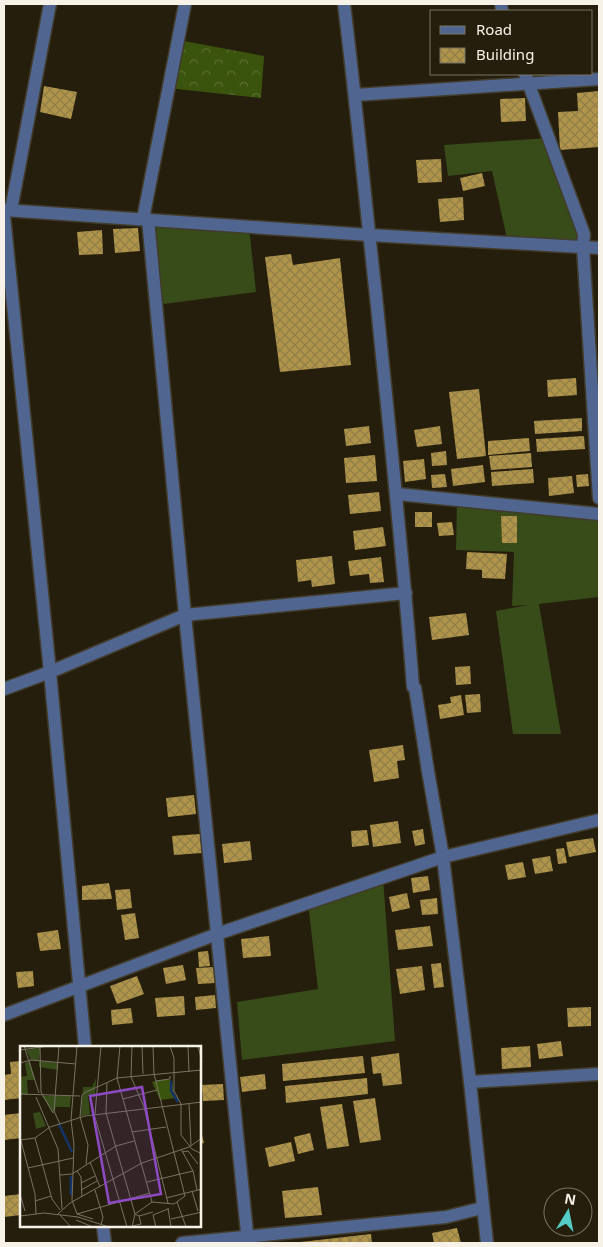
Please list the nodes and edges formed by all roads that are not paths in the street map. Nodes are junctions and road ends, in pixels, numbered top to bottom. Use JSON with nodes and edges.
{"nodes":[{"id":1,"x":50,"y":4,"type":"edge"},
{"id":2,"x":184,"y":4,"type":"edge"},
{"id":3,"x":344,"y":4,"type":"edge"},
{"id":4,"x":526,"y":79,"type":"edge"},
{"id":5,"x":599,"y":79,"type":"edge"},
{"id":6,"x":355,"y":95,"type":"junction"},
{"id":7,"x":6,"y":211,"type":"edge"},
{"id":8,"x":145,"y":219,"type":"junction"},
{"id":9,"x":369,"y":235,"type":"junction"},
{"id":10,"x":583,"y":247,"type":"junction"},
{"id":11,"x":599,"y":248,"type":"edge"},
{"id":12,"x":396,"y":494,"type":"junction"},
{"id":13,"x":599,"y":498,"type":"edge"},
{"id":14,"x":599,"y":514,"type":"edge"},
{"id":15,"x":406,"y":593,"type":"junction"},
{"id":16,"x":185,"y":615,"type":"junction"},
{"id":17,"x":50,"y":672,"type":"junction"},
{"id":18,"x":4,"y":689,"type":"edge"},
{"id":19,"x":599,"y":820,"type":"edge"},
{"id":20,"x":443,"y":857,"type":"junction"},
{"id":21,"x":217,"y":934,"type":"junction"},
{"id":22,"x":79,"y":987,"type":"junction"},
{"id":23,"x":4,"y":1015,"type":"edge"},
{"id":24,"x":86,"y":1046,"type":"edge"},
{"id":25,"x":599,"y":1074,"type":"edge"},
{"id":26,"x":470,"y":1082,"type":"junction"},
{"id":27,"x":482,"y":1208,"type":"junction"},
{"id":28,"x":104,"y":1227,"type":"edge"},
{"id":29,"x":248,"y":1240,"type":"edge"},
{"id":30,"x":105,"y":1243,"type":"edge"},
{"id":31,"x":182,"y":1243,"type":"edge"},
{"id":32,"x":486,"y":1243,"type":"edge"}],
"edges":[{"from":1,"to":7,"type":"street"},
{"from":2,"to":8,"type":"street"},
{"from":3,"to":6,"type":"street"},
{"from":4,"to":5,"type":"street"},
{"from":4,"to":6,"type":"street"},
{"from":4,"to":10,"type":"street"},
{"from":6,"to":9,"type":"street"},
{"from":7,"to":8,"type":"street"},
{"from":7,"to":17,"type":"street"},
{"from":8,"to":9,"type":"street"},
{"from":8,"to":16,"type":"street"},
{"from":9,"to":10,"type":"street"},
{"from":9,"to":12,"type":"street"},
{"from":10,"to":11,"type":"street"},
{"from":10,"to":13,"type":"street"},
{"from":12,"to":14,"type":"street"},
{"from":12,"to":15,"type":"street"},
{"from":15,"to":16,"type":"street"},
{"from":15,"to":20,"type":"street"},
{"from":16,"to":17,"type":"street"},
{"from":16,"to":21,"type":"street"},
{"from":17,"to":18,"type":"street"},
{"from":17,"to":22,"type":"street"},
{"from":19,"to":20,"type":"street"},
{"from":20,"to":21,"type":"street"},
{"from":20,"to":26,"type":"street"},
{"from":21,"to":22,"type":"street"},
{"from":21,"to":29,"type":"street"},
{"from":22,"to":23,"type":"street"},
{"from":22,"to":24,"type":"street"},
{"from":25,"to":26,"type":"street"},
{"from":26,"to":27,"type":"street"},
{"from":27,"to":29,"type":"street"},
{"from":27,"to":32,"type":"street"},
{"from":28,"to":30,"type":"street"},
{"from":29,"to":31,"type":"street"}]}
